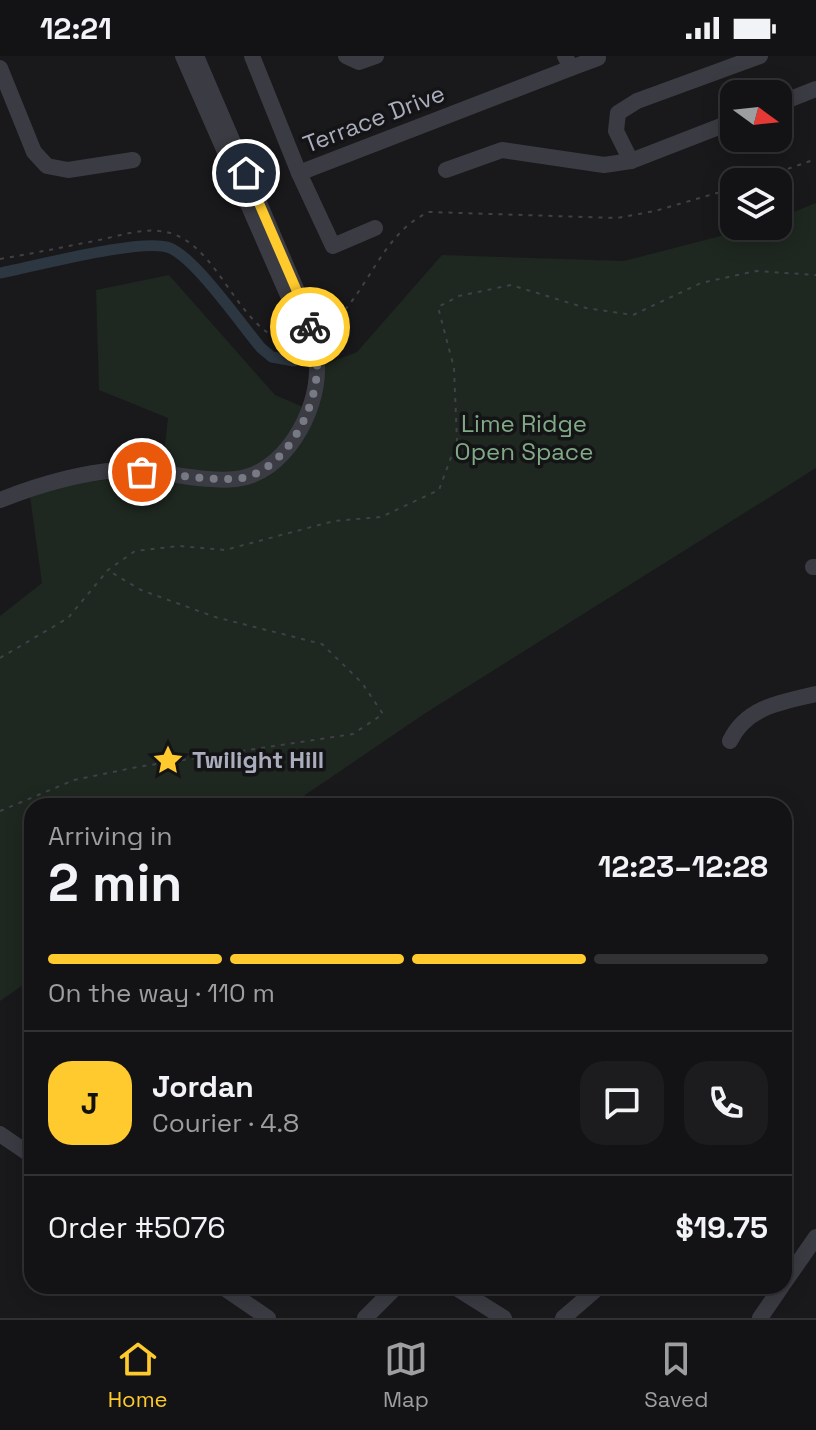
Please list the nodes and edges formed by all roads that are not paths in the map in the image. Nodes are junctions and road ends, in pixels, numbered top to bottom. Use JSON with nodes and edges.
{"nodes":[{"id":1,"x":183,"y":56,"type":"edge"},
{"id":2,"x":196,"y":56,"type":"edge"},
{"id":3,"x":252,"y":56,"type":"edge"},
{"id":4,"x":346,"y":56,"type":"edge"},
{"id":5,"x":376,"y":56,"type":"edge"},
{"id":6,"x":760,"y":56,"type":"edge"},
{"id":7,"x":598,"y":58,"type":"dead end"},
{"id":8,"x":568,"y":62,"type":"edge"},
{"id":9,"x":0,"y":68,"type":"edge"},
{"id":10,"x":816,"y":89,"type":"edge"},
{"id":11,"x":792,"y":98,"type":"edge"},
{"id":12,"x":720,"y":126,"type":"edge"},
{"id":13,"x":133,"y":160,"type":"dead end"},
{"id":14,"x":631,"y":161,"type":"junction"},
{"id":15,"x":446,"y":170,"type":"dead end"},
{"id":16,"x":299,"y":173,"type":"junction"},
{"id":17,"x":375,"y":228,"type":"dead end"},
{"id":18,"x":312,"y":339,"type":"junction"},
{"id":19,"x":0,"y":500,"type":"edge"},
{"id":20,"x":816,"y":694,"type":"edge"},
{"id":21,"x":730,"y":741,"type":"dead end"},
{"id":22,"x":0,"y":1134,"type":"edge"},
{"id":23,"x":24,"y":1150,"type":"edge"},
{"id":24,"x":816,"y":1237,"type":"edge"},
{"id":25,"x":792,"y":1271,"type":"edge"},
{"id":26,"x":233,"y":1294,"type":"edge"},
{"id":27,"x":389,"y":1294,"type":"edge"},
{"id":28,"x":466,"y":1294,"type":"edge"},
{"id":29,"x":591,"y":1294,"type":"edge"},
{"id":30,"x":776,"y":1294,"type":"edge"},
{"id":31,"x":268,"y":1318,"type":"edge"},
{"id":32,"x":365,"y":1318,"type":"edge"},
{"id":33,"x":504,"y":1318,"type":"edge"},
{"id":34,"x":563,"y":1318,"type":"edge"},
{"id":35,"x":760,"y":1318,"type":"edge"}],
"edges":[{"from":1,"to":18,"type":"street"},
{"from":2,"to":18,"type":"street"},
{"from":3,"to":16,"type":"street","name":"Terrace Drive"},
{"from":4,"to":5,"type":"street"},
{"from":6,"to":14,"type":"street"},
{"from":7,"to":8,"type":"street","name":"Terrace Drive"},
{"from":8,"to":16,"type":"street","name":"Terrace Drive"},
{"from":9,"to":13,"type":"street"},
{"from":10,"to":11,"type":"street"},
{"from":12,"to":14,"type":"street"},
{"from":14,"to":15,"type":"street"},
{"from":16,"to":17,"type":"street"},
{"from":18,"to":19,"type":"street"},
{"from":20,"to":21,"type":"street"},
{"from":22,"to":23,"type":"street"},
{"from":24,"to":25,"type":"street"},
{"from":26,"to":31,"type":"street"},
{"from":27,"to":32,"type":"street"},
{"from":28,"to":33,"type":"street"},
{"from":29,"to":34,"type":"street"},
{"from":30,"to":35,"type":"street"}]}
